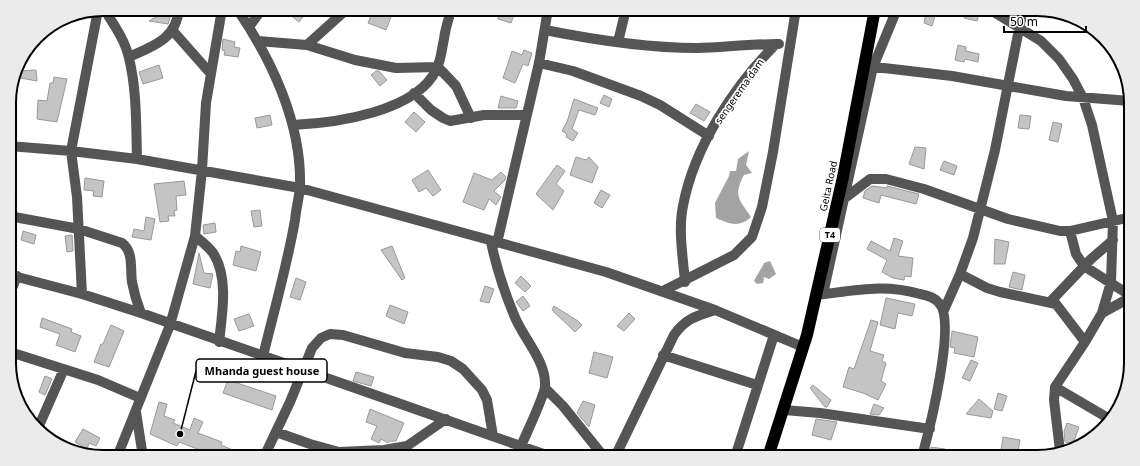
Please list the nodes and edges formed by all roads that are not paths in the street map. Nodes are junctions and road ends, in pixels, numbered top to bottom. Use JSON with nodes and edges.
{"nodes":[{"id":1,"x":108,"y":16,"type":"edge"},
{"id":2,"x":178,"y":16,"type":"edge"},
{"id":3,"x":221,"y":16,"type":"edge"},
{"id":4,"x":242,"y":16,"type":"edge"},
{"id":5,"x":257,"y":16,"type":"edge"},
{"id":6,"x":339,"y":16,"type":"edge"},
{"id":7,"x":449,"y":16,"type":"edge"},
{"id":8,"x":547,"y":16,"type":"edge"},
{"id":9,"x":624,"y":16,"type":"edge"},
{"id":10,"x":795,"y":16,"type":"edge"},
{"id":11,"x":874,"y":16,"type":"edge"},
{"id":12,"x":894,"y":16,"type":"edge"},
{"id":13,"x":1000,"y":16,"type":"edge"},
{"id":14,"x":1022,"y":16,"type":"edge"},
{"id":15,"x":97,"y":17,"type":"edge"},
{"id":16,"x":249,"y":27,"type":"junction"},
{"id":17,"x":1020,"y":28,"type":"junction"},
{"id":18,"x":545,"y":30,"type":"junction"},
{"id":19,"x":173,"y":31,"type":"junction"},
{"id":20,"x":258,"y":41,"type":"junction"},
{"id":21,"x":618,"y":42,"type":"junction"},
{"id":22,"x":776,"y":44,"type":"junction"},
{"id":23,"x":789,"y":44,"type":"junction"},
{"id":24,"x":307,"y":45,"type":"junction"},
{"id":25,"x":129,"y":58,"type":"junction"},
{"id":26,"x":539,"y":63,"type":"junction"},
{"id":27,"x":438,"y":67,"type":"junction"},
{"id":28,"x":869,"y":67,"type":"junction"},
{"id":29,"x":211,"y":74,"type":"junction"},
{"id":30,"x":1007,"y":84,"type":"junction"},
{"id":31,"x":414,"y":93,"type":"junction"},
{"id":32,"x":1083,"y":98,"type":"junction"},
{"id":33,"x":1124,"y":101,"type":"edge"},
{"id":34,"x":527,"y":115,"type":"junction"},
{"id":35,"x":514,"y":116,"type":"junction"},
{"id":36,"x":471,"y":118,"type":"junction"},
{"id":37,"x":293,"y":126,"type":"junction"},
{"id":38,"x":524,"y":129,"type":"junction"},
{"id":39,"x":709,"y":136,"type":"junction"},
{"id":40,"x":16,"y":147,"type":"edge"},
{"id":41,"x":70,"y":151,"type":"junction"},
{"id":42,"x":137,"y":159,"type":"junction"},
{"id":43,"x":202,"y":170,"type":"junction"},
{"id":44,"x":300,"y":188,"type":"junction"},
{"id":45,"x":846,"y":198,"type":"junction"},
{"id":46,"x":979,"y":208,"type":"junction"},
{"id":47,"x":16,"y":217,"type":"edge"},
{"id":48,"x":1124,"y":219,"type":"edge"},
{"id":49,"x":1113,"y":221,"type":"junction"},
{"id":50,"x":79,"y":228,"type":"junction"},
{"id":51,"x":1070,"y":231,"type":"junction"},
{"id":52,"x":195,"y":236,"type":"junction"},
{"id":53,"x":1113,"y":240,"type":"junction"},
{"id":54,"x":494,"y":242,"type":"junction"},
{"id":55,"x":1084,"y":266,"type":"junction"},
{"id":56,"x":960,"y":274,"type":"junction"},
{"id":57,"x":16,"y":277,"type":"edge"},
{"id":58,"x":685,"y":282,"type":"junction"},
{"id":59,"x":1111,"y":282,"type":"junction"},
{"id":60,"x":663,"y":291,"type":"junction"},
{"id":61,"x":1124,"y":292,"type":"edge"},
{"id":62,"x":82,"y":294,"type":"junction"},
{"id":63,"x":820,"y":295,"type":"junction"},
{"id":64,"x":1124,"y":301,"type":"edge"},
{"id":65,"x":1050,"y":302,"type":"junction"},
{"id":66,"x":715,"y":310,"type":"junction"},
{"id":67,"x":944,"y":310,"type":"junction"},
{"id":68,"x":141,"y":313,"type":"junction"},
{"id":69,"x":1102,"y":313,"type":"junction"},
{"id":70,"x":170,"y":325,"type":"junction"},
{"id":71,"x":774,"y":335,"type":"junction"},
{"id":72,"x":219,"y":342,"type":"junction"},
{"id":73,"x":1085,"y":342,"type":"junction"},
{"id":74,"x":803,"y":347,"type":"junction"},
{"id":75,"x":16,"y":354,"type":"edge"},
{"id":76,"x":663,"y":355,"type":"junction"},
{"id":77,"x":263,"y":356,"type":"junction"},
{"id":78,"x":64,"y":368,"type":"junction"},
{"id":79,"x":303,"y":371,"type":"junction"},
{"id":80,"x":757,"y":385,"type":"junction"},
{"id":81,"x":1055,"y":387,"type":"junction"},
{"id":82,"x":545,"y":388,"type":"junction"},
{"id":83,"x":140,"y":398,"type":"junction"},
{"id":84,"x":784,"y":410,"type":"junction"},
{"id":85,"x":136,"y":412,"type":"junction"},
{"id":86,"x":1106,"y":417,"type":"edge"},
{"id":87,"x":446,"y":419,"type":"junction"},
{"id":88,"x":40,"y":422,"type":"edge"},
{"id":89,"x":930,"y":429,"type":"junction"},
{"id":90,"x":276,"y":432,"type":"junction"},
{"id":91,"x":493,"y":436,"type":"junction"},
{"id":92,"x":408,"y":446,"type":"junction"},
{"id":93,"x":521,"y":446,"type":"junction"},
{"id":94,"x":1060,"y":446,"type":"edge"},
{"id":95,"x":120,"y":450,"type":"edge"},
{"id":96,"x":142,"y":450,"type":"edge"},
{"id":97,"x":267,"y":450,"type":"edge"},
{"id":98,"x":332,"y":450,"type":"edge"},
{"id":99,"x":384,"y":450,"type":"edge"},
{"id":100,"x":408,"y":450,"type":"edge"},
{"id":101,"x":532,"y":450,"type":"edge"},
{"id":102,"x":598,"y":450,"type":"edge"},
{"id":103,"x":618,"y":450,"type":"edge"},
{"id":104,"x":737,"y":450,"type":"edge"},
{"id":105,"x":770,"y":450,"type":"edge"},
{"id":106,"x":924,"y":450,"type":"edge"}],
"edges":[{"from":1,"to":25,"type":"street"},
{"from":2,"to":19,"type":"street"},
{"from":3,"to":29,"type":"street"},
{"from":4,"to":16,"type":"street"},
{"from":5,"to":16,"type":"street"},
{"from":6,"to":24,"type":"street"},
{"from":7,"to":27,"type":"street"},
{"from":8,"to":18,"type":"street"},
{"from":9,"to":21,"type":"street"},
{"from":10,"to":23,"type":"street"},
{"from":11,"to":28,"type":"highway","name":"Geita Road","number":"T4"},
{"from":12,"to":28,"type":"street"},
{"from":13,"to":17,"type":"street"},
{"from":14,"to":17,"type":"street"},
{"from":15,"to":41,"type":"street"},
{"from":16,"to":20,"type":"street"},
{"from":17,"to":30,"type":"street"},
{"from":17,"to":32,"type":"street"},
{"from":18,"to":21,"type":"street"},
{"from":18,"to":26,"type":"street"},
{"from":19,"to":25,"type":"street"},
{"from":19,"to":29,"type":"street"},
{"from":20,"to":24,"type":"street"},
{"from":20,"to":37,"type":"street"},
{"from":21,"to":22,"type":"street"},
{"from":22,"to":23,"type":"street"},
{"from":22,"to":39,"type":"street","name":"sengerema dam"},
{"from":23,"to":58,"type":"street"},
{"from":24,"to":27,"type":"street"},
{"from":25,"to":42,"type":"street"},
{"from":26,"to":34,"type":"street"},
{"from":26,"to":39,"type":"street"},
{"from":27,"to":31,"type":"street"},
{"from":27,"to":36,"type":"street"},
{"from":28,"to":30,"type":"street"},
{"from":28,"to":45,"type":"street"},
{"from":28,"to":63,"type":"highway","name":"Geita Road","number":"T4"},
{"from":29,"to":43,"type":"street"},
{"from":30,"to":32,"type":"street"},
{"from":30,"to":46,"type":"street"},
{"from":31,"to":36,"type":"street"},
{"from":31,"to":37,"type":"street"},
{"from":32,"to":33,"type":"street"},
{"from":32,"to":49,"type":"street"},
{"from":34,"to":35,"type":"street"},
{"from":34,"to":38,"type":"street"},
{"from":35,"to":36,"type":"street"},
{"from":35,"to":38,"type":"street"},
{"from":37,"to":44,"type":"street"},
{"from":38,"to":54,"type":"street"},
{"from":39,"to":58,"type":"street","name":"sengerema dam"},
{"from":40,"to":41,"type":"street"},
{"from":41,"to":42,"type":"street"},
{"from":41,"to":50,"type":"street"},
{"from":42,"to":43,"type":"street"},
{"from":43,"to":44,"type":"street"},
{"from":43,"to":52,"type":"street"},
{"from":44,"to":54,"type":"street"},
{"from":44,"to":77,"type":"street"},
{"from":45,"to":46,"type":"street"},
{"from":45,"to":63,"type":"street"},
{"from":46,"to":51,"type":"street"},
{"from":46,"to":56,"type":"street"},
{"from":47,"to":50,"type":"street"},
{"from":48,"to":49,"type":"street"},
{"from":49,"to":51,"type":"street"},
{"from":49,"to":53,"type":"street"},
{"from":50,"to":62,"type":"street"},
{"from":50,"to":68,"type":"street"},
{"from":51,"to":55,"type":"street"},
{"from":52,"to":70,"type":"street"},
{"from":52,"to":72,"type":"street"},
{"from":53,"to":55,"type":"street"},
{"from":53,"to":59,"type":"street"},
{"from":54,"to":60,"type":"street"},
{"from":54,"to":82,"type":"street"},
{"from":55,"to":59,"type":"street"},
{"from":55,"to":65,"type":"street"},
{"from":56,"to":65,"type":"street"},
{"from":56,"to":67,"type":"street"},
{"from":57,"to":62,"type":"street"},
{"from":58,"to":60,"type":"street"},
{"from":59,"to":61,"type":"street"},
{"from":59,"to":69,"type":"street"},
{"from":60,"to":66,"type":"street"},
{"from":62,"to":68,"type":"street"},
{"from":63,"to":67,"type":"street"},
{"from":63,"to":74,"type":"highway","name":"Geita Road","number":"T4"},
{"from":64,"to":69,"type":"street"},
{"from":65,"to":73,"type":"street"},
{"from":66,"to":71,"type":"street"},
{"from":66,"to":76,"type":"street"},
{"from":67,"to":89,"type":"street"},
{"from":68,"to":70,"type":"street"},
{"from":69,"to":73,"type":"street"},
{"from":70,"to":72,"type":"street"},
{"from":70,"to":83,"type":"street"},
{"from":71,"to":74,"type":"street"},
{"from":71,"to":80,"type":"street"},
{"from":72,"to":77,"type":"street"},
{"from":73,"to":81,"type":"street"},
{"from":74,"to":84,"type":"highway","name":"Geita Road","number":"T4"},
{"from":75,"to":78,"type":"street"},
{"from":76,"to":80,"type":"street"},
{"from":76,"to":103,"type":"street"},
{"from":77,"to":79,"type":"street"},
{"from":78,"to":83,"type":"street"},
{"from":78,"to":88,"type":"street"},
{"from":79,"to":87,"type":"street"},
{"from":79,"to":90,"type":"street"},
{"from":79,"to":91,"type":"street"},
{"from":80,"to":104,"type":"street"},
{"from":81,"to":86,"type":"street"},
{"from":81,"to":94,"type":"street"},
{"from":82,"to":93,"type":"street"},
{"from":82,"to":102,"type":"street"},
{"from":83,"to":85,"type":"street"},
{"from":84,"to":89,"type":"street"},
{"from":84,"to":105,"type":"highway","name":"Geita Road","number":"T4"},
{"from":85,"to":95,"type":"street"},
{"from":85,"to":96,"type":"street"},
{"from":87,"to":91,"type":"street"},
{"from":87,"to":92,"type":"street"},
{"from":89,"to":106,"type":"street"},
{"from":90,"to":97,"type":"street"},
{"from":90,"to":98,"type":"street"},
{"from":91,"to":93,"type":"street"},
{"from":92,"to":99,"type":"street"},
{"from":92,"to":100,"type":"street"},
{"from":93,"to":101,"type":"street"}]}
